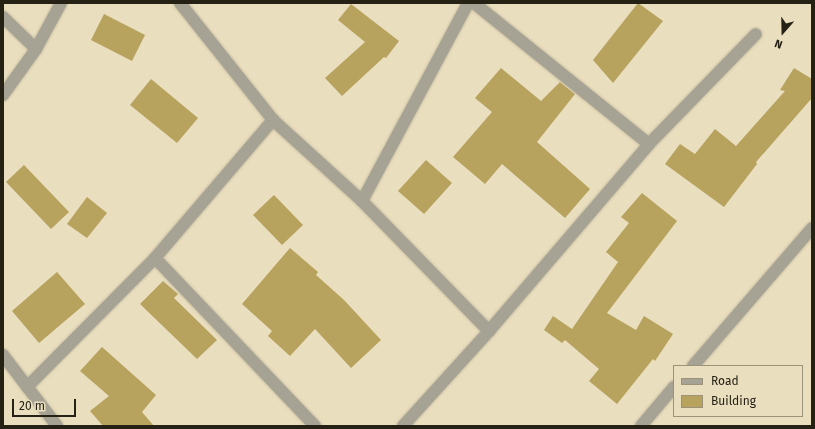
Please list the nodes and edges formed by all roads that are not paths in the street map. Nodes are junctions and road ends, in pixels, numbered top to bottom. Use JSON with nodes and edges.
{"nodes":[{"id":1,"x":61,"y":3,"type":"edge"},
{"id":2,"x":180,"y":3,"type":"edge"},
{"id":3,"x":468,"y":3,"type":"edge"},
{"id":4,"x":474,"y":3,"type":"edge"},
{"id":5,"x":3,"y":17,"type":"edge"},
{"id":6,"x":756,"y":34,"type":"dead end"},
{"id":7,"x":36,"y":49,"type":"junction"},
{"id":8,"x":3,"y":95,"type":"edge"},
{"id":9,"x":273,"y":120,"type":"junction"},
{"id":10,"x":649,"y":144,"type":"junction"},
{"id":11,"x":362,"y":201,"type":"junction"},
{"id":12,"x":812,"y":228,"type":"edge"},
{"id":13,"x":155,"y":258,"type":"junction"},
{"id":14,"x":489,"y":331,"type":"junction"},
{"id":15,"x":3,"y":354,"type":"edge"},
{"id":16,"x":693,"y":365,"type":"edge"},
{"id":17,"x":27,"y":388,"type":"junction"},
{"id":18,"x":673,"y":388,"type":"edge"},
{"id":19,"x":57,"y":426,"type":"edge"},
{"id":20,"x":315,"y":426,"type":"edge"},
{"id":21,"x":404,"y":426,"type":"edge"},
{"id":22,"x":641,"y":426,"type":"edge"}],
"edges":[{"from":1,"to":7,"type":"street"},
{"from":2,"to":9,"type":"street"},
{"from":3,"to":11,"type":"street"},
{"from":4,"to":10,"type":"street"},
{"from":5,"to":7,"type":"street"},
{"from":6,"to":10,"type":"street"},
{"from":7,"to":8,"type":"street"},
{"from":9,"to":11,"type":"street"},
{"from":9,"to":13,"type":"street"},
{"from":10,"to":14,"type":"street"},
{"from":11,"to":14,"type":"street"},
{"from":12,"to":16,"type":"street"},
{"from":13,"to":17,"type":"street"},
{"from":13,"to":20,"type":"street"},
{"from":14,"to":21,"type":"street"},
{"from":15,"to":17,"type":"street"},
{"from":17,"to":19,"type":"street"},
{"from":18,"to":22,"type":"street"}]}
